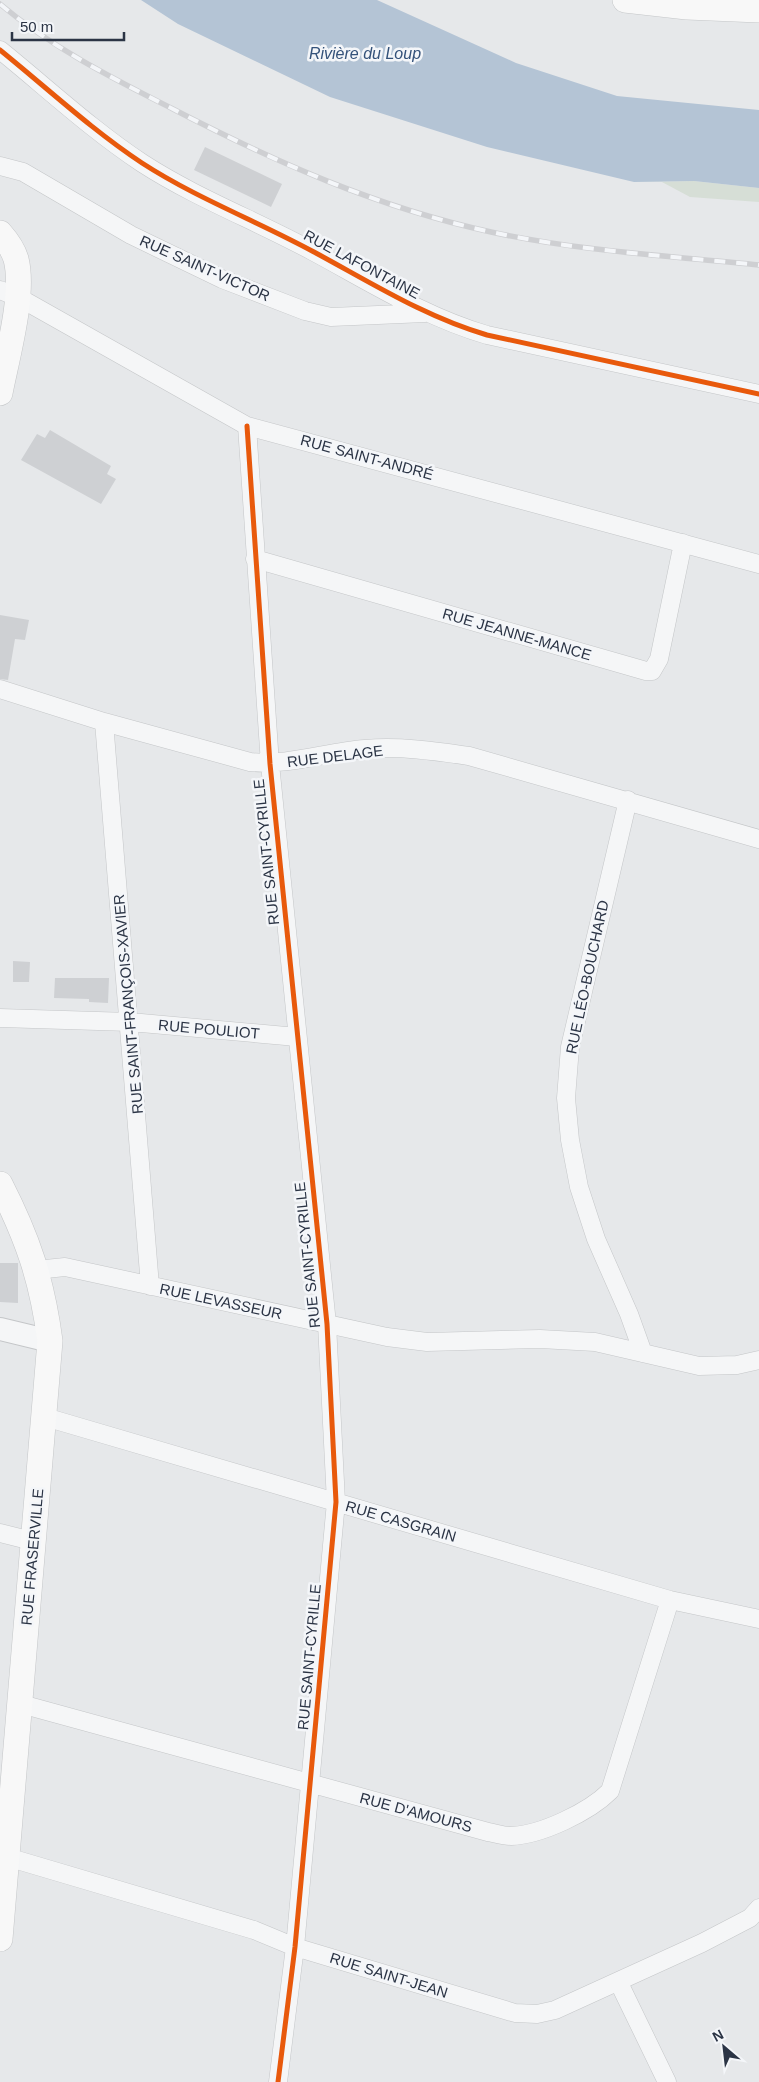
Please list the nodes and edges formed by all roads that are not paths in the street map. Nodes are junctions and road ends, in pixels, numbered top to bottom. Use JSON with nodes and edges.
{"nodes":[{"id":1,"x":625,"y":0,"type":"edge"},
{"id":2,"x":746,"y":7,"type":"edge"},
{"id":3,"x":0,"y":50,"type":"edge"},
{"id":4,"x":0,"y":166,"type":"edge"},
{"id":5,"x":0,"y":233,"type":"edge"},
{"id":6,"x":9,"y":293,"type":"edge"},
{"id":7,"x":426,"y":313,"type":"junction"},
{"id":8,"x":0,"y":393,"type":"edge"},
{"id":9,"x":759,"y":394,"type":"edge"},
{"id":10,"x":247,"y":426,"type":"junction"},
{"id":11,"x":684,"y":543,"type":"junction"},
{"id":12,"x":255,"y":559,"type":"junction"},
{"id":13,"x":759,"y":564,"type":"edge"},
{"id":14,"x":0,"y":689,"type":"edge"},
{"id":15,"x":104,"y":722,"type":"junction"},
{"id":16,"x":270,"y":764,"type":"junction"},
{"id":17,"x":628,"y":800,"type":"junction"},
{"id":18,"x":759,"y":839,"type":"edge"},
{"id":19,"x":0,"y":1018,"type":"edge"},
{"id":20,"x":130,"y":1022,"type":"junction"},
{"id":21,"x":297,"y":1037,"type":"junction"},
{"id":22,"x":0,"y":1184,"type":"edge"},
{"id":23,"x":36,"y":1270,"type":"junction"},
{"id":24,"x":150,"y":1286,"type":"junction"},
{"id":25,"x":327,"y":1324,"type":"junction"},
{"id":26,"x":0,"y":1329,"type":"edge"},
{"id":27,"x":50,"y":1342,"type":"junction"},
{"id":28,"x":643,"y":1353,"type":"junction"},
{"id":29,"x":759,"y":1360,"type":"edge"},
{"id":30,"x":45,"y":1417,"type":"junction"},
{"id":31,"x":336,"y":1502,"type":"junction"},
{"id":32,"x":0,"y":1533,"type":"edge"},
{"id":33,"x":32,"y":1541,"type":"junction"},
{"id":34,"x":670,"y":1600,"type":"junction"},
{"id":35,"x":759,"y":1619,"type":"edge"},
{"id":36,"x":21,"y":1704,"type":"junction"},
{"id":37,"x":310,"y":1783,"type":"junction"},
{"id":38,"x":7,"y":1857,"type":"junction"},
{"id":39,"x":759,"y":1908,"type":"edge"},
{"id":40,"x":0,"y":1939,"type":"edge"},
{"id":41,"x":295,"y":1947,"type":"junction"},
{"id":42,"x":619,"y":1982,"type":"junction"},
{"id":43,"x":278,"y":2082,"type":"edge"},
{"id":44,"x":667,"y":2082,"type":"edge"}],
"edges":[{"from":1,"to":2,"type":"main road"},
{"from":3,"to":7,"type":"street","name":"RUE LAFONTAINE"},
{"from":4,"to":7,"type":"street","name":"RUE SAINT-VICTOR"},
{"from":5,"to":6,"type":"main road"},
{"from":6,"to":8,"type":"main road"},
{"from":6,"to":10,"type":"street","name":"RUE SAINT-ANDRÉ"},
{"from":7,"to":9,"type":"street","name":"RUE LAFONTAINE"},
{"from":10,"to":11,"type":"street","name":"RUE SAINT-ANDRÉ"},
{"from":10,"to":12,"type":"street","name":"RUE SAINT-CYRILLE"},
{"from":11,"to":12,"type":"street","name":"RUE JEANNE-MANCE"},
{"from":11,"to":13,"type":"street","name":"RUE SAINT-ANDRÉ"},
{"from":12,"to":16,"type":"street","name":"RUE SAINT-CYRILLE"},
{"from":14,"to":15,"type":"street","name":"RUE DELAGE"},
{"from":15,"to":16,"type":"street","name":"RUE DELAGE"},
{"from":15,"to":20,"type":"street","name":"RUE SAINT-FRANÇOIS-XAVIER"},
{"from":16,"to":17,"type":"street","name":"RUE DELAGE"},
{"from":16,"to":21,"type":"street","name":"RUE SAINT-CYRILLE"},
{"from":17,"to":18,"type":"street","name":"RUE DELAGE"},
{"from":17,"to":28,"type":"street","name":"RUE LÉO-BOUCHARD"},
{"from":19,"to":20,"type":"street","name":"RUE POULIOT"},
{"from":20,"to":21,"type":"street","name":"RUE POULIOT"},
{"from":20,"to":24,"type":"street","name":"RUE SAINT-FRANÇOIS-XAVIER"},
{"from":21,"to":25,"type":"street","name":"RUE SAINT-CYRILLE"},
{"from":22,"to":23,"type":"main road","name":"RUE FRASERVILLE"},
{"from":23,"to":24,"type":"street","name":"RUE LEVASSEUR"},
{"from":23,"to":27,"type":"main road","name":"RUE FRASERVILLE"},
{"from":24,"to":25,"type":"street","name":"RUE LEVASSEUR"},
{"from":25,"to":28,"type":"street","name":"RUE LEVASSEUR"},
{"from":25,"to":31,"type":"street","name":"RUE SAINT-CYRILLE"},
{"from":26,"to":27,"type":"street"},
{"from":27,"to":30,"type":"main road","name":"RUE FRASERVILLE"},
{"from":28,"to":29,"type":"street","name":"RUE LEVASSEUR"},
{"from":30,"to":31,"type":"street","name":"RUE CASGRAIN"},
{"from":30,"to":33,"type":"main road","name":"RUE FRASERVILLE"},
{"from":31,"to":34,"type":"street","name":"RUE CASGRAIN"},
{"from":31,"to":37,"type":"street","name":"RUE SAINT-CYRILLE"},
{"from":32,"to":33,"type":"street"},
{"from":33,"to":36,"type":"main road","name":"RUE FRASERVILLE"},
{"from":34,"to":35,"type":"street","name":"RUE CASGRAIN"},
{"from":34,"to":37,"type":"street","name":"RUE D'AMOURS"},
{"from":36,"to":37,"type":"street","name":"RUE D'AMOURS"},
{"from":36,"to":38,"type":"main road","name":"RUE FRASERVILLE"},
{"from":37,"to":41,"type":"street","name":"RUE SAINT-CYRILLE"},
{"from":38,"to":40,"type":"main road","name":"RUE FRASERVILLE"},
{"from":38,"to":41,"type":"street","name":"RUE SAINT-JEAN"},
{"from":39,"to":42,"type":"street","name":"RUE SAINT-JEAN"},
{"from":41,"to":42,"type":"street","name":"RUE SAINT-JEAN"},
{"from":41,"to":43,"type":"street","name":"RUE SAINT-CYRILLE"},
{"from":42,"to":44,"type":"street"}]}
